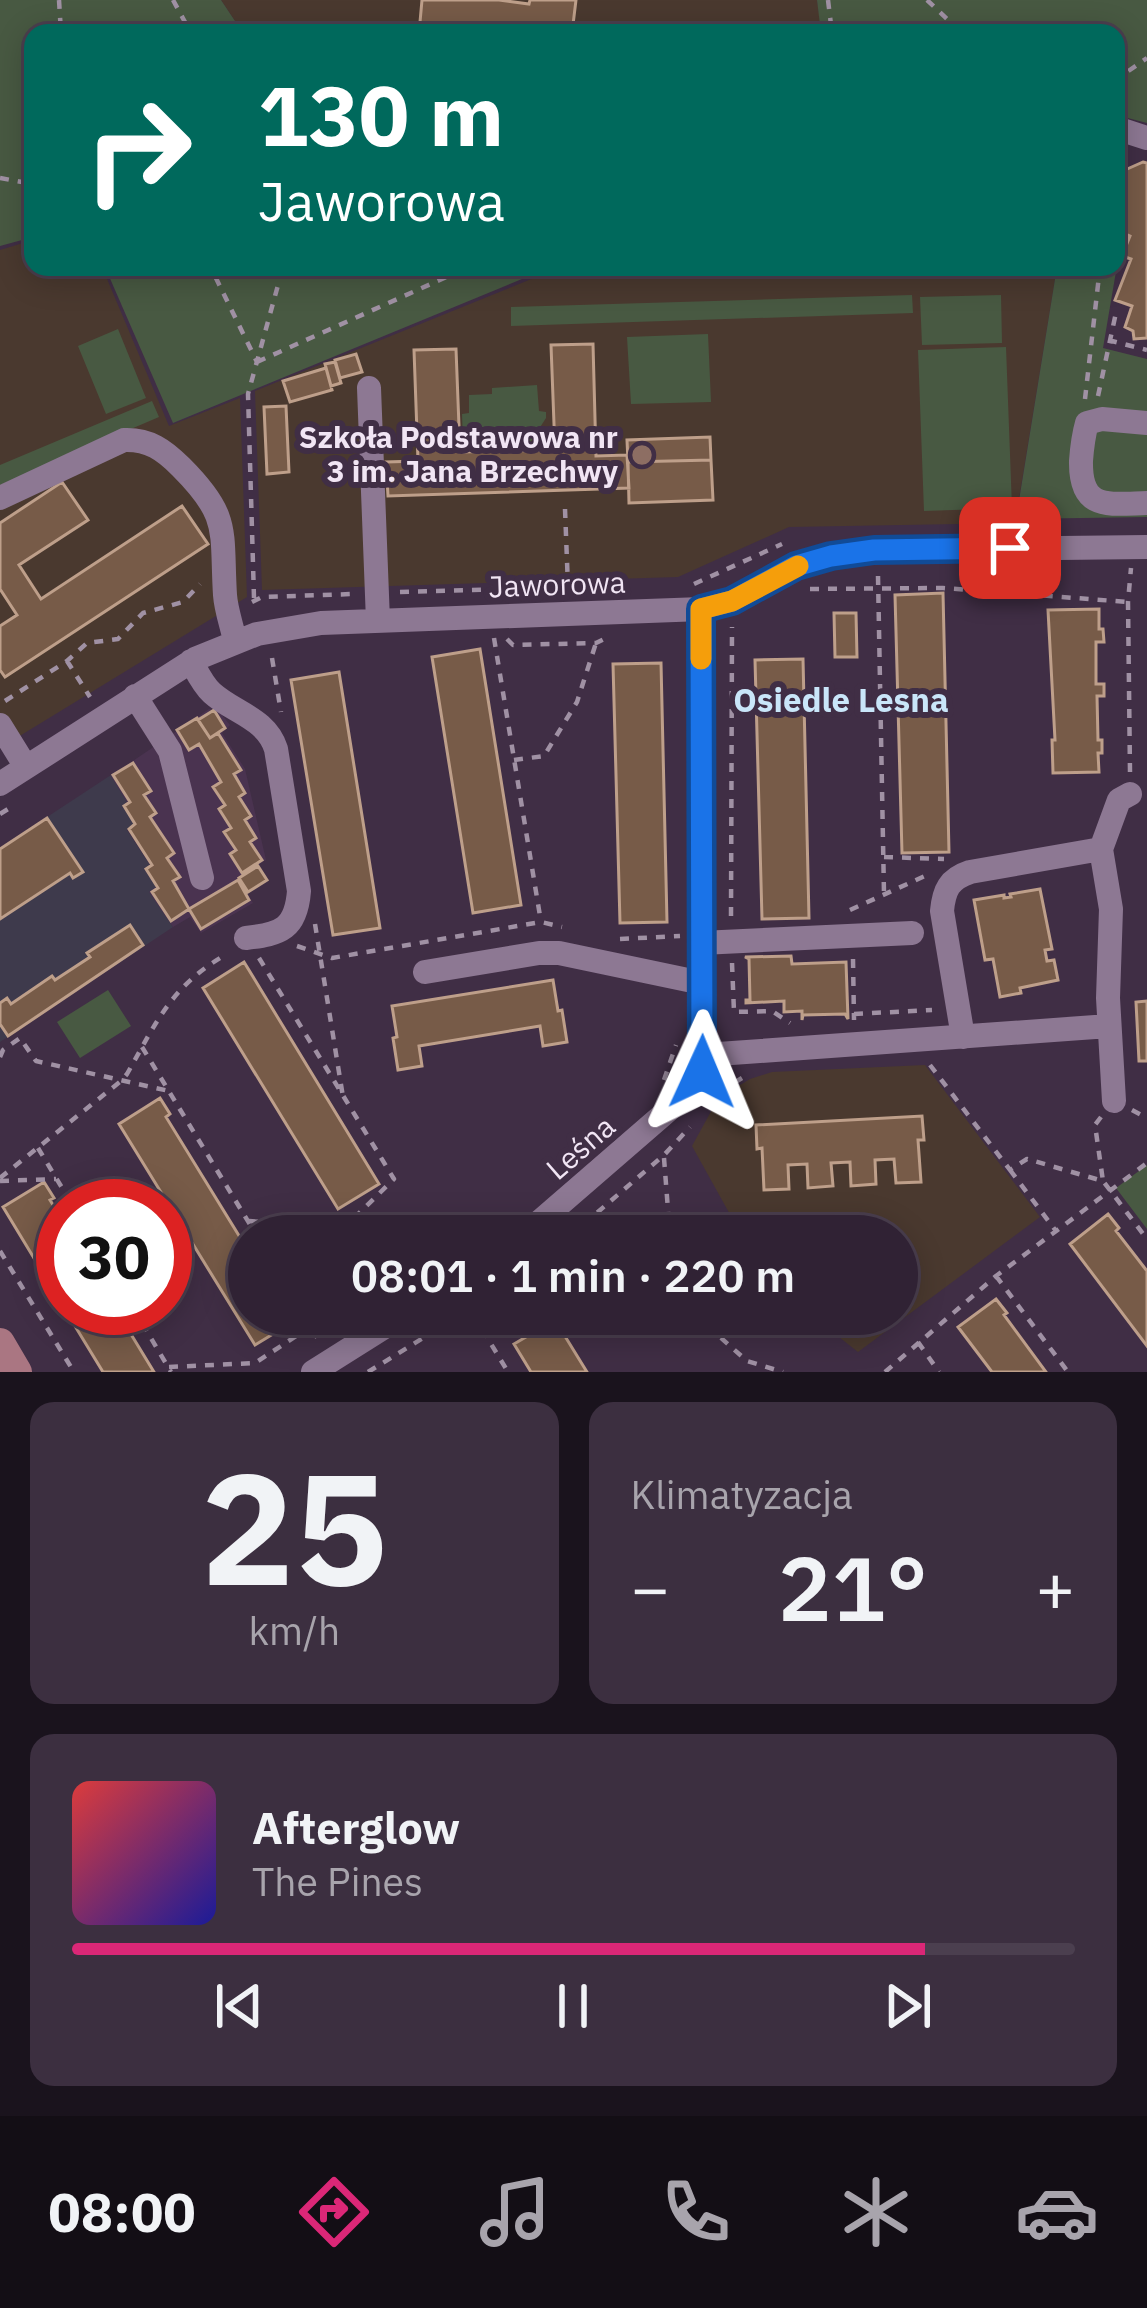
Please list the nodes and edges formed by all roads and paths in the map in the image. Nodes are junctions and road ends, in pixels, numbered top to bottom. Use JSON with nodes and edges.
{"nodes":[{"id":1,"x":927,"y":0,"type":"edge"},
{"id":2,"x":952,"y":24,"type":"edge"},
{"id":3,"x":215,"y":276,"type":"edge"},
{"id":4,"x":281,"y":276,"type":"edge"},
{"id":5,"x":449,"y":276,"type":"edge"},
{"id":6,"x":1099,"y":276,"type":"edge"},
{"id":7,"x":1117,"y":308,"type":"dead end"},
{"id":8,"x":1108,"y":340,"type":"junction"},
{"id":9,"x":1147,"y":350,"type":"edge"},
{"id":10,"x":257,"y":362,"type":"junction"},
{"id":11,"x":369,"y":388,"type":"dead end"},
{"id":12,"x":1147,"y":422,"type":"edge"},
{"id":13,"x":1087,"y":423,"type":"junction"},
{"id":14,"x":0,"y":498,"type":"edge"},
{"id":15,"x":1147,"y":503,"type":"edge"},
{"id":16,"x":565,"y":508,"type":"dead end"},
{"id":17,"x":1139,"y":554,"type":"edge"},
{"id":18,"x":225,"y":558,"type":"junction"},
{"id":19,"x":877,"y":565,"type":"dead end"},
{"id":20,"x":568,"y":587,"type":"dead end"},
{"id":21,"x":812,"y":589,"type":"dead end"},
{"id":22,"x":879,"y":590,"type":"junction"},
{"id":23,"x":254,"y":601,"type":"dead end"},
{"id":24,"x":1128,"y":602,"type":"junction"},
{"id":25,"x":701,"y":609,"type":"junction"},
{"id":26,"x":741,"y":616,"type":"dead end"},
{"id":27,"x":379,"y":621,"type":"junction"},
{"id":28,"x":610,"y":636,"type":"dead end"},
{"id":29,"x":235,"y":641,"type":"junction"},
{"id":30,"x":596,"y":643,"type":"junction"},
{"id":31,"x":67,"y":661,"type":"junction"},
{"id":32,"x":191,"y":661,"type":"junction"},
{"id":33,"x":135,"y":696,"type":"junction"},
{"id":34,"x":90,"y":697,"type":"dead end"},
{"id":35,"x":0,"y":704,"type":"edge"},
{"id":36,"x":0,"y":725,"type":"edge"},
{"id":37,"x":513,"y":760,"type":"junction"},
{"id":38,"x":26,"y":766,"type":"junction"},
{"id":39,"x":8,"y":794,"type":"edge"},
{"id":40,"x":1130,"y":794,"type":"joint"},
{"id":41,"x":0,"y":814,"type":"edge"},
{"id":42,"x":1101,"y":849,"type":"junction"},
{"id":43,"x":884,"y":856,"type":"junction"},
{"id":44,"x":966,"y":866,"type":"junction"},
{"id":45,"x":202,"y":878,"type":"dead end"},
{"id":46,"x":884,"y":894,"type":"junction"},
{"id":47,"x":541,"y":922,"type":"dead end"},
{"id":48,"x":851,"y":923,"type":"junction"},
{"id":49,"x":912,"y":933,"type":"dead end"},
{"id":50,"x":693,"y":939,"type":"junction"},
{"id":51,"x":731,"y":942,"type":"junction"},
{"id":52,"x":290,"y":945,"type":"dead end"},
{"id":53,"x":247,"y":946,"type":"junction"},
{"id":54,"x":425,"y":972,"type":"dead end"},
{"id":55,"x":693,"y":981,"type":"junction"},
{"id":56,"x":958,"y":1008,"type":"junction"},
{"id":57,"x":854,"y":1013,"type":"junction"},
{"id":58,"x":854,"y":1026,"type":"dead end"},
{"id":59,"x":1109,"y":1026,"type":"junction"},
{"id":60,"x":796,"y":1027,"type":"dead end"},
{"id":61,"x":963,"y":1037,"type":"junction"},
{"id":62,"x":678,"y":1038,"type":"dead end"},
{"id":63,"x":142,"y":1047,"type":"junction"},
{"id":64,"x":704,"y":1054,"type":"junction"},
{"id":65,"x":0,"y":1057,"type":"edge"},
{"id":66,"x":927,"y":1061,"type":"dead end"},
{"id":67,"x":747,"y":1075,"type":"dead end"},
{"id":68,"x":121,"y":1081,"type":"junction"},
{"id":69,"x":664,"y":1082,"type":"dead end"},
{"id":70,"x":169,"y":1091,"type":"junction"},
{"id":71,"x":722,"y":1091,"type":"dead end"},
{"id":72,"x":343,"y":1096,"type":"junction"},
{"id":73,"x":1114,"y":1100,"type":"joint"},
{"id":74,"x":693,"y":1123,"type":"dead end"},
{"id":75,"x":38,"y":1148,"type":"junction"},
{"id":76,"x":664,"y":1155,"type":"junction"},
{"id":77,"x":1147,"y":1163,"type":"edge"},
{"id":78,"x":1010,"y":1170,"type":"junction"},
{"id":79,"x":56,"y":1178,"type":"joint"},
{"id":80,"x":0,"y":1179,"type":"edge"},
{"id":81,"x":1103,"y":1180,"type":"junction"},
{"id":82,"x":1110,"y":1190,"type":"junction"},
{"id":83,"x":244,"y":1215,"type":"edge"},
{"id":84,"x":359,"y":1215,"type":"edge"},
{"id":85,"x":547,"y":1215,"type":"edge"},
{"id":86,"x":595,"y":1215,"type":"edge"},
{"id":87,"x":668,"y":1215,"type":"edge"},
{"id":88,"x":1056,"y":1231,"type":"junction"},
{"id":89,"x":1147,"y":1240,"type":"edge"},
{"id":90,"x":0,"y":1251,"type":"edge"},
{"id":91,"x":996,"y":1276,"type":"junction"},
{"id":92,"x":149,"y":1335,"type":"edge"},
{"id":93,"x":299,"y":1335,"type":"edge"},
{"id":94,"x":315,"y":1335,"type":"edge"},
{"id":95,"x":360,"y":1335,"type":"edge"},
{"id":96,"x":428,"y":1335,"type":"edge"},
{"id":97,"x":486,"y":1335,"type":"edge"},
{"id":98,"x":718,"y":1335,"type":"edge"},
{"id":99,"x":318,"y":1339,"type":"dead end"},
{"id":100,"x":918,"y":1341,"type":"junction"},
{"id":101,"x":0,"y":1343,"type":"edge"},
{"id":102,"x":747,"y":1361,"type":"junction"},
{"id":103,"x":170,"y":1370,"type":"edge"},
{"id":104,"x":17,"y":1372,"type":"edge"},
{"id":105,"x":74,"y":1372,"type":"edge"},
{"id":106,"x":314,"y":1372,"type":"edge"},
{"id":107,"x":368,"y":1372,"type":"edge"},
{"id":108,"x":508,"y":1372,"type":"edge"},
{"id":109,"x":748,"y":1372,"type":"edge"},
{"id":110,"x":783,"y":1372,"type":"edge"},
{"id":111,"x":886,"y":1372,"type":"edge"},
{"id":112,"x":939,"y":1372,"type":"edge"},
{"id":113,"x":1068,"y":1372,"type":"edge"}],
"edges":[{"from":1,"to":2,"type":"path"},
{"from":3,"to":10,"type":"path"},
{"from":4,"to":10,"type":"path"},
{"from":5,"to":10,"type":"path"},
{"from":6,"to":13,"type":"path"},
{"from":7,"to":8,"type":"path"},
{"from":8,"to":9,"type":"path"},
{"from":8,"to":13,"type":"path"},
{"from":10,"to":23,"type":"path"},
{"from":11,"to":27,"type":"street"},
{"from":12,"to":13,"type":"street"},
{"from":13,"to":15,"type":"street"},
{"from":14,"to":18,"type":"street"},
{"from":16,"to":20,"type":"path"},
{"from":17,"to":24,"type":"path"},
{"from":17,"to":25,"type":"street","name":"Jaworowa"},
{"from":18,"to":29,"type":"street"},
{"from":18,"to":31,"type":"path"},
{"from":19,"to":22,"type":"path"},
{"from":21,"to":22,"type":"path"},
{"from":22,"to":24,"type":"path"},
{"from":22,"to":43,"type":"path"},
{"from":24,"to":40,"type":"path"},
{"from":25,"to":27,"type":"street","name":"Jaworowa"},
{"from":25,"to":50,"type":"street"},
{"from":26,"to":51,"type":"path"},
{"from":27,"to":29,"type":"street","name":"Jaworowa"},
{"from":28,"to":30,"type":"path"},
{"from":29,"to":32,"type":"street","name":"Jaworowa"},
{"from":30,"to":37,"type":"path"},
{"from":30,"to":37,"type":"path"},
{"from":31,"to":34,"type":"path"},
{"from":31,"to":35,"type":"path"},
{"from":32,"to":33,"type":"street","name":"Jaworowa"},
{"from":32,"to":53,"type":"street"},
{"from":33,"to":38,"type":"street","name":"Jaworowa"},
{"from":33,"to":45,"type":"street"},
{"from":36,"to":38,"type":"street"},
{"from":37,"to":47,"type":"path"},
{"from":38,"to":39,"type":"street","name":"Jaworowa"},
{"from":39,"to":41,"type":"path"},
{"from":40,"to":42,"type":"street"},
{"from":42,"to":44,"type":"street"},
{"from":42,"to":59,"type":"street"},
{"from":43,"to":44,"type":"path"},
{"from":43,"to":46,"type":"path"},
{"from":44,"to":46,"type":"path"},
{"from":44,"to":56,"type":"street"},
{"from":46,"to":48,"type":"path"},
{"from":48,"to":49,"type":"street"},
{"from":48,"to":51,"type":"street"},
{"from":48,"to":57,"type":"path"},
{"from":50,"to":51,"type":"street"},
{"from":50,"to":55,"type":"street"},
{"from":50,"to":55,"type":"path"},
{"from":51,"to":60,"type":"path"},
{"from":52,"to":72,"type":"path"},
{"from":53,"to":63,"type":"path"},
{"from":53,"to":72,"type":"path"},
{"from":54,"to":55,"type":"street"},
{"from":55,"to":64,"type":"street"},
{"from":56,"to":57,"type":"path"},
{"from":56,"to":61,"type":"street"},
{"from":57,"to":58,"type":"path"},
{"from":59,"to":61,"type":"street"},
{"from":59,"to":73,"type":"street"},
{"from":61,"to":64,"type":"street"},
{"from":62,"to":69,"type":"path"},
{"from":63,"to":68,"type":"path"},
{"from":63,"to":70,"type":"path"},
{"from":64,"to":85,"type":"street","name":"Leśna"},
{"from":65,"to":68,"type":"path"},
{"from":66,"to":78,"type":"path"},
{"from":67,"to":71,"type":"path"},
{"from":68,"to":70,"type":"path"},
{"from":68,"to":75,"type":"path"},
{"from":70,"to":83,"type":"path"},
{"from":72,"to":84,"type":"path"},
{"from":73,"to":81,"type":"path"},
{"from":74,"to":76,"type":"path"},
{"from":75,"to":79,"type":"path"},
{"from":75,"to":80,"type":"path"},
{"from":76,"to":86,"type":"path"},
{"from":76,"to":87,"type":"path"},
{"from":77,"to":82,"type":"path"},
{"from":78,"to":81,"type":"path"},
{"from":78,"to":88,"type":"path"},
{"from":79,"to":80,"type":"path"},
{"from":81,"to":82,"type":"path"},
{"from":82,"to":88,"type":"path"},
{"from":82,"to":89,"type":"path"},
{"from":88,"to":91,"type":"path"},
{"from":90,"to":105,"type":"path"},
{"from":91,"to":100,"type":"path"},
{"from":91,"to":113,"type":"path"},
{"from":92,"to":103,"type":"path"},
{"from":93,"to":103,"type":"path"},
{"from":94,"to":99,"type":"path"},
{"from":95,"to":106,"type":"street"},
{"from":96,"to":107,"type":"path"},
{"from":97,"to":108,"type":"path"},
{"from":98,"to":102,"type":"path"},
{"from":100,"to":111,"type":"path"},
{"from":100,"to":112,"type":"path"},
{"from":101,"to":104,"type":"main road"},
{"from":102,"to":109,"type":"path"},
{"from":102,"to":110,"type":"path"}]}
